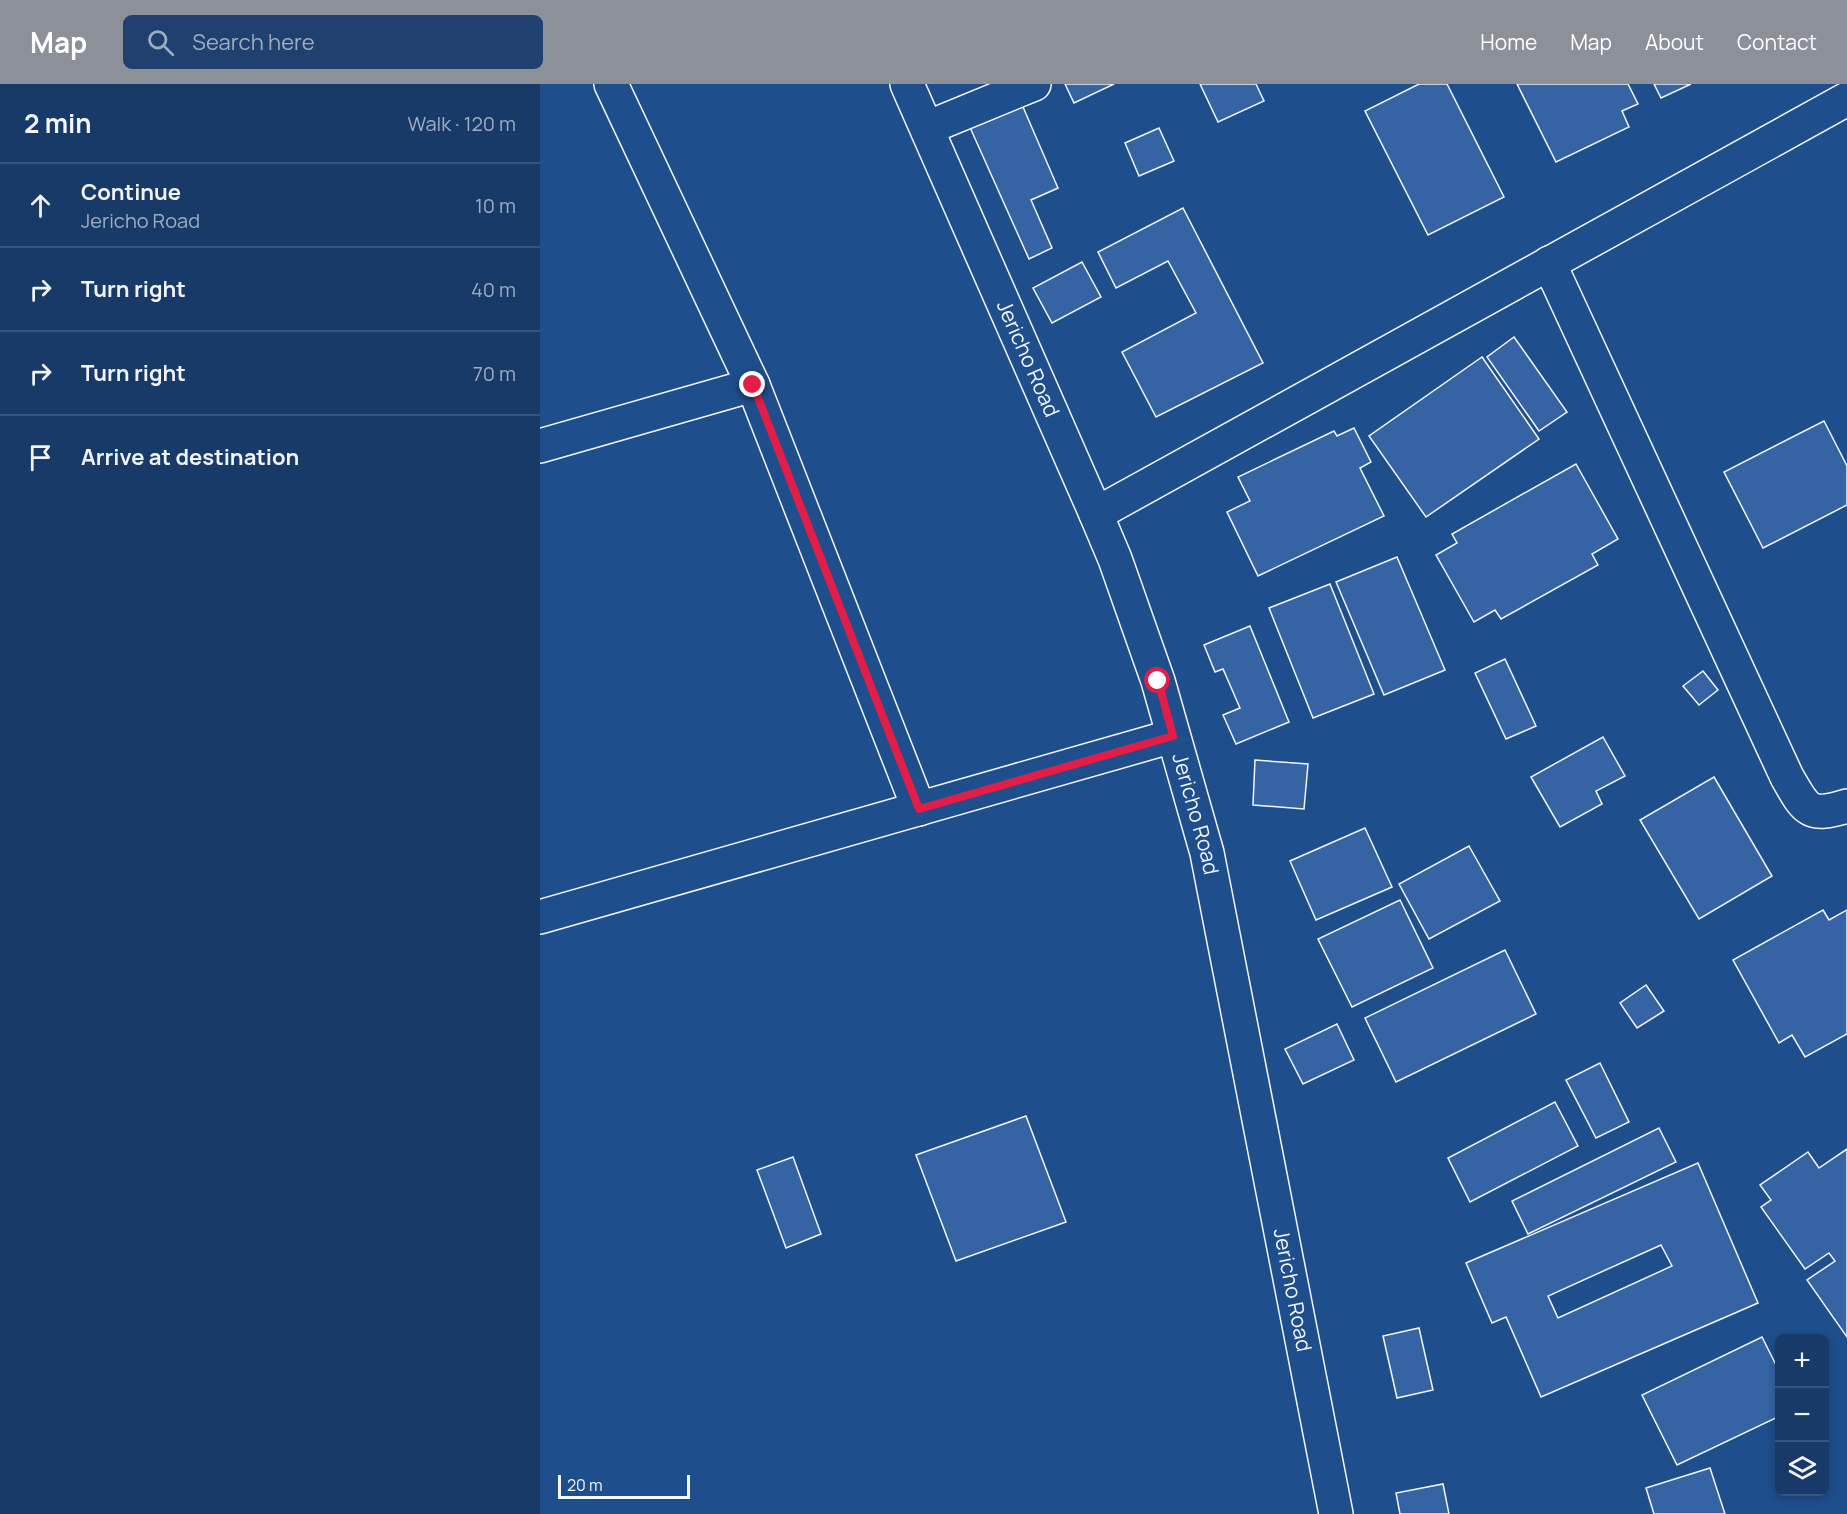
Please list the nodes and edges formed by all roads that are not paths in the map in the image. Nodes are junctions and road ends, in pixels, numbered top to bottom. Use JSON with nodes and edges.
{"nodes":[{"id":1,"x":611,"y":84,"type":"edge"},
{"id":2,"x":907,"y":84,"type":"edge"},
{"id":3,"x":1034,"y":84,"type":"edge"},
{"id":4,"x":1847,"y":99,"type":"edge"},
{"id":5,"x":927,"y":128,"type":"junction"},
{"id":6,"x":1549,"y":263,"type":"junction"},
{"id":7,"x":753,"y":385,"type":"junction"},
{"id":8,"x":540,"y":446,"type":"edge"},
{"id":9,"x":1096,"y":514,"type":"junction"},
{"id":10,"x":1173,"y":736,"type":"junction"},
{"id":11,"x":1847,"y":806,"type":"edge"},
{"id":12,"x":919,"y":809,"type":"junction"},
{"id":13,"x":540,"y":917,"type":"edge"},
{"id":14,"x":1336,"y":1514,"type":"edge"}],
"edges":[{"from":1,"to":7,"type":"street"},
{"from":2,"to":5,"type":"street","name":"Jericho Road"},
{"from":3,"to":5,"type":"street"},
{"from":4,"to":6,"type":"street"},
{"from":5,"to":9,"type":"street","name":"Jericho Road"},
{"from":6,"to":9,"type":"street"},
{"from":6,"to":11,"type":"street"},
{"from":7,"to":8,"type":"street"},
{"from":7,"to":12,"type":"street"},
{"from":9,"to":10,"type":"street","name":"Jericho Road"},
{"from":10,"to":12,"type":"street"},
{"from":10,"to":14,"type":"street","name":"Jericho Road"},
{"from":12,"to":13,"type":"street"}]}
